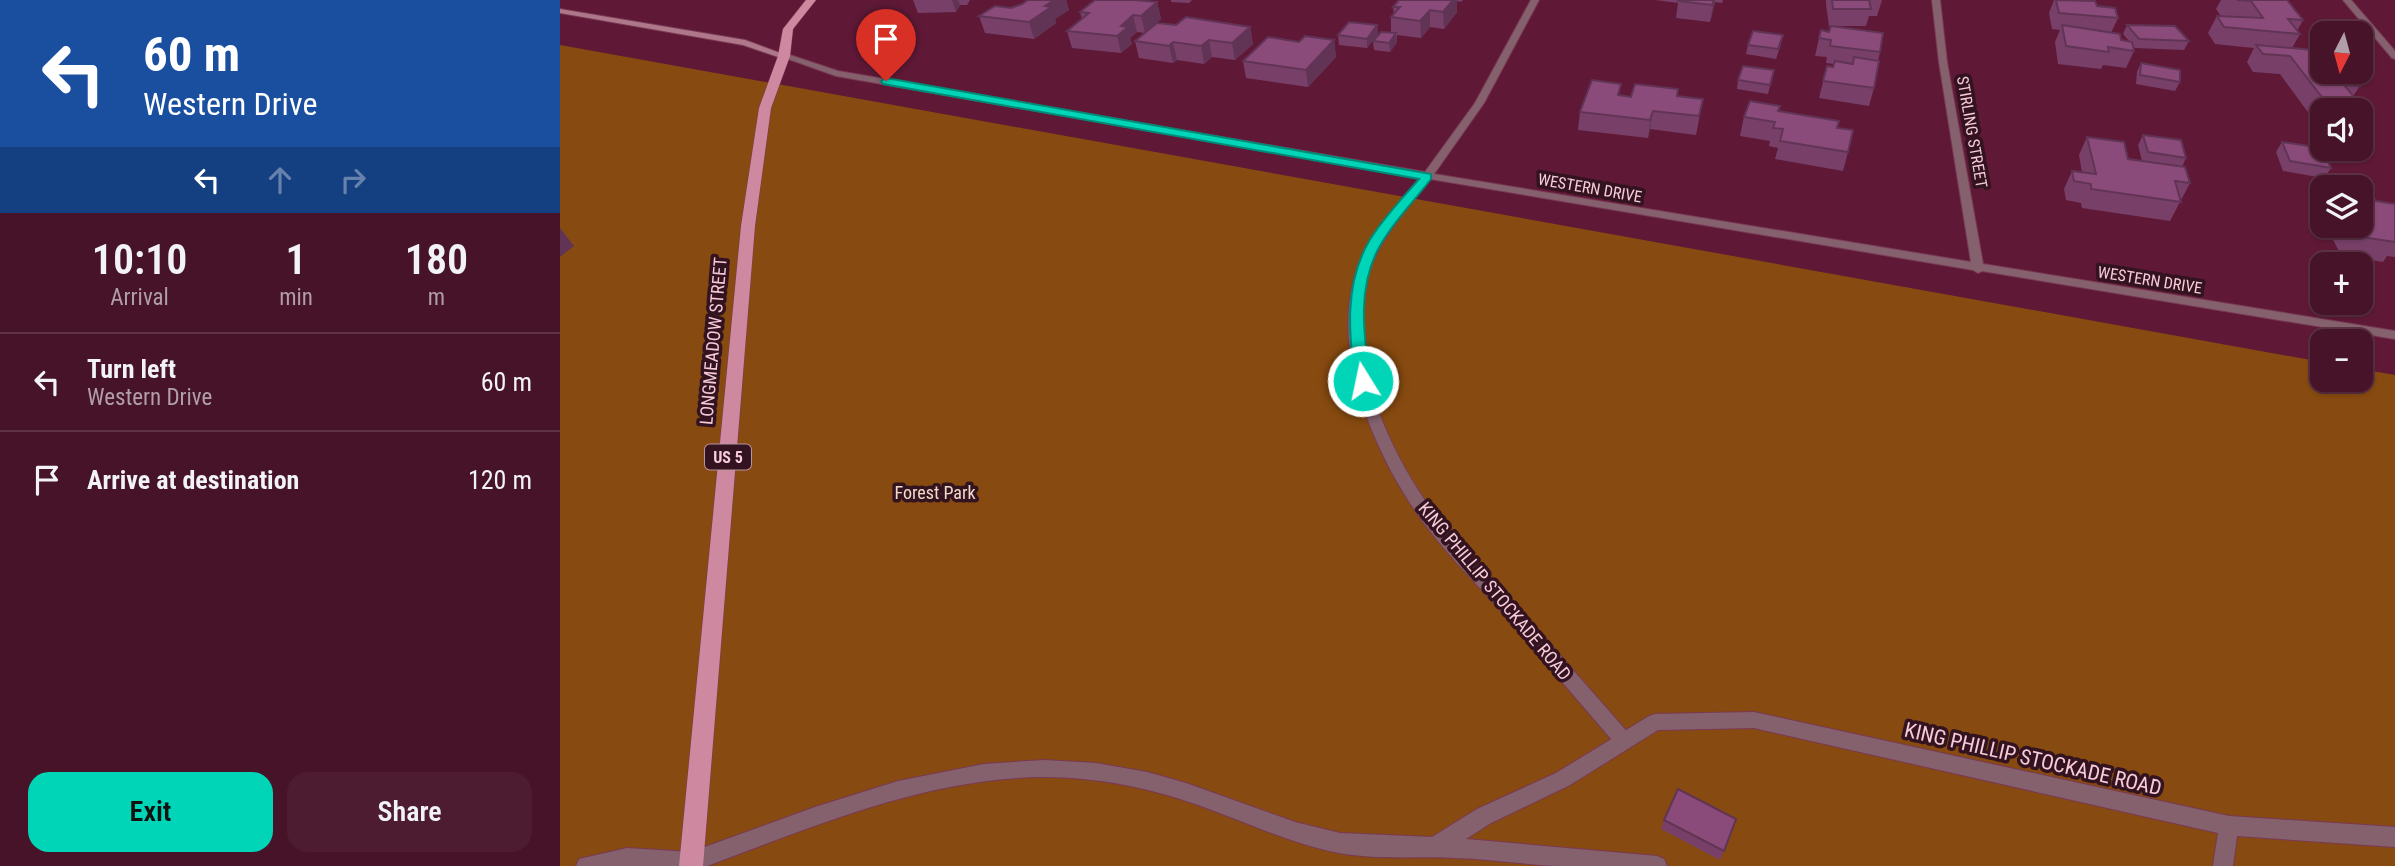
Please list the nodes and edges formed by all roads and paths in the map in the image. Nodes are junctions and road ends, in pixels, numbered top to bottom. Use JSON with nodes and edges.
{"nodes":[{"id":1,"x":811,"y":0,"type":"edge"},
{"id":2,"x":1535,"y":0,"type":"edge"},
{"id":3,"x":1936,"y":0,"type":"edge"},
{"id":4,"x":2347,"y":0,"type":"edge"},
{"id":5,"x":560,"y":11,"type":"edge"},
{"id":6,"x":2395,"y":55,"type":"edge"},
{"id":7,"x":784,"y":56,"type":"junction"},
{"id":8,"x":1427,"y":177,"type":"junction"},
{"id":9,"x":1979,"y":269,"type":"junction"},
{"id":10,"x":2395,"y":335,"type":"edge"},
{"id":11,"x":1625,"y":741,"type":"junction"},
{"id":12,"x":2229,"y":826,"type":"junction"},
{"id":13,"x":2395,"y":837,"type":"edge"},
{"id":14,"x":1434,"y":847,"type":"junction"},
{"id":15,"x":690,"y":865,"type":"edge"},
{"id":16,"x":586,"y":866,"type":"edge"},
{"id":17,"x":1657,"y":866,"type":"edge"},
{"id":18,"x":2223,"y":866,"type":"edge"}],
"edges":[{"from":1,"to":7,"type":"main road","name":"LONGMEADOW STREET","number":"US 5"},
{"from":2,"to":8,"type":"street","name":"KING PHILLIP STOCKADE ROAD"},
{"from":3,"to":9,"type":"street","name":"STIRLING STREET"},
{"from":4,"to":6,"type":"street"},
{"from":5,"to":7,"type":"street"},
{"from":7,"to":8,"type":"street","name":"WESTERN DRIVE"},
{"from":7,"to":15,"type":"main road","name":"LONGMEADOW STREET","number":"US 5"},
{"from":8,"to":9,"type":"street","name":"WESTERN DRIVE"},
{"from":8,"to":11,"type":"street","name":"KING PHILLIP STOCKADE ROAD"},
{"from":9,"to":10,"type":"street","name":"WESTERN DRIVE"},
{"from":11,"to":12,"type":"street","name":"KING PHILLIP STOCKADE ROAD"},
{"from":11,"to":14,"type":"street","name":"KING PHILLIP STOCKADE ROAD"},
{"from":12,"to":13,"type":"street","name":"KING PHILLIP STOCKADE ROAD"},
{"from":12,"to":18,"type":"street"},
{"from":14,"to":15,"type":"street","name":"KING PHILLIP STOCKADE ROAD"},
{"from":14,"to":17,"type":"street","name":"KING PHILLIP STOCKADE ROAD"},
{"from":15,"to":16,"type":"street"}]}
